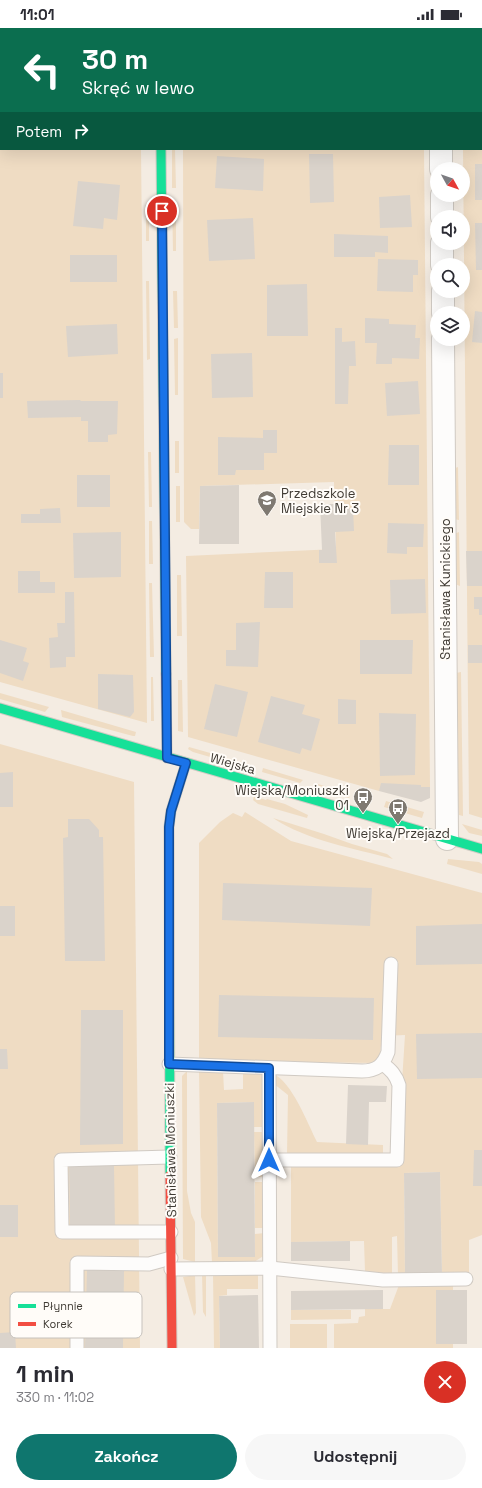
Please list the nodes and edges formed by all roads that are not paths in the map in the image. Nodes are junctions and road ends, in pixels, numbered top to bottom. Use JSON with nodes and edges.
{"nodes":[{"id":1,"x":161,"y":150,"type":"edge"},
{"id":2,"x":441,"y":150,"type":"edge"},
{"id":3,"x":442,"y":162,"type":"edge"},
{"id":4,"x":443,"y":346,"type":"edge"},
{"id":5,"x":0,"y":708,"type":"edge"},
{"id":6,"x":167,"y":758,"type":"junction"},
{"id":7,"x":186,"y":763,"type":"junction"},
{"id":8,"x":447,"y":839,"type":"junction"},
{"id":9,"x":482,"y":849,"type":"edge"},
{"id":10,"x":391,"y":964,"type":"dead end"},
{"id":11,"x":169,"y":1064,"type":"junction"},
{"id":12,"x":383,"y":1064,"type":"junction"},
{"id":13,"x":269,"y":1068,"type":"junction"},
{"id":14,"x":170,"y":1157,"type":"junction"},
{"id":15,"x":269,"y":1160,"type":"junction"},
{"id":16,"x":171,"y":1232,"type":"junction"},
{"id":17,"x":171,"y":1263,"type":"junction"},
{"id":18,"x":270,"y":1268,"type":"junction"},
{"id":19,"x":466,"y":1279,"type":"dead end"},
{"id":20,"x":77,"y":1292,"type":"edge"},
{"id":21,"x":172,"y":1348,"type":"edge"},
{"id":22,"x":270,"y":1348,"type":"edge"}],
"edges":[{"from":1,"to":6,"type":"street"},
{"from":2,"to":3,"type":"street"},
{"from":4,"to":8,"type":"street","name":"Stanisława Kunickiego"},
{"from":5,"to":6,"type":"street","name":"Wiejska"},
{"from":6,"to":7,"type":"street","name":"Wiejska"},
{"from":7,"to":8,"type":"street","name":"Wiejska"},
{"from":7,"to":11,"type":"street","name":"Stanisława Moniuszki"},
{"from":8,"to":9,"type":"street","name":"Wiejska"},
{"from":10,"to":12,"type":"lane"},
{"from":11,"to":13,"type":"lane"},
{"from":11,"to":14,"type":"street","name":"Stanisława Moniuszki"},
{"from":12,"to":13,"type":"lane"},
{"from":12,"to":15,"type":"lane"},
{"from":13,"to":15,"type":"lane"},
{"from":14,"to":16,"type":"street","name":"Stanisława Moniuszki"},
{"from":14,"to":16,"type":"lane"},
{"from":15,"to":18,"type":"lane"},
{"from":16,"to":17,"type":"street","name":"Stanisława Moniuszki"},
{"from":17,"to":18,"type":"lane"},
{"from":17,"to":20,"type":"lane"},
{"from":17,"to":21,"type":"street","name":"Stanisława Moniuszki"},
{"from":18,"to":19,"type":"lane"},
{"from":18,"to":22,"type":"lane"}]}
